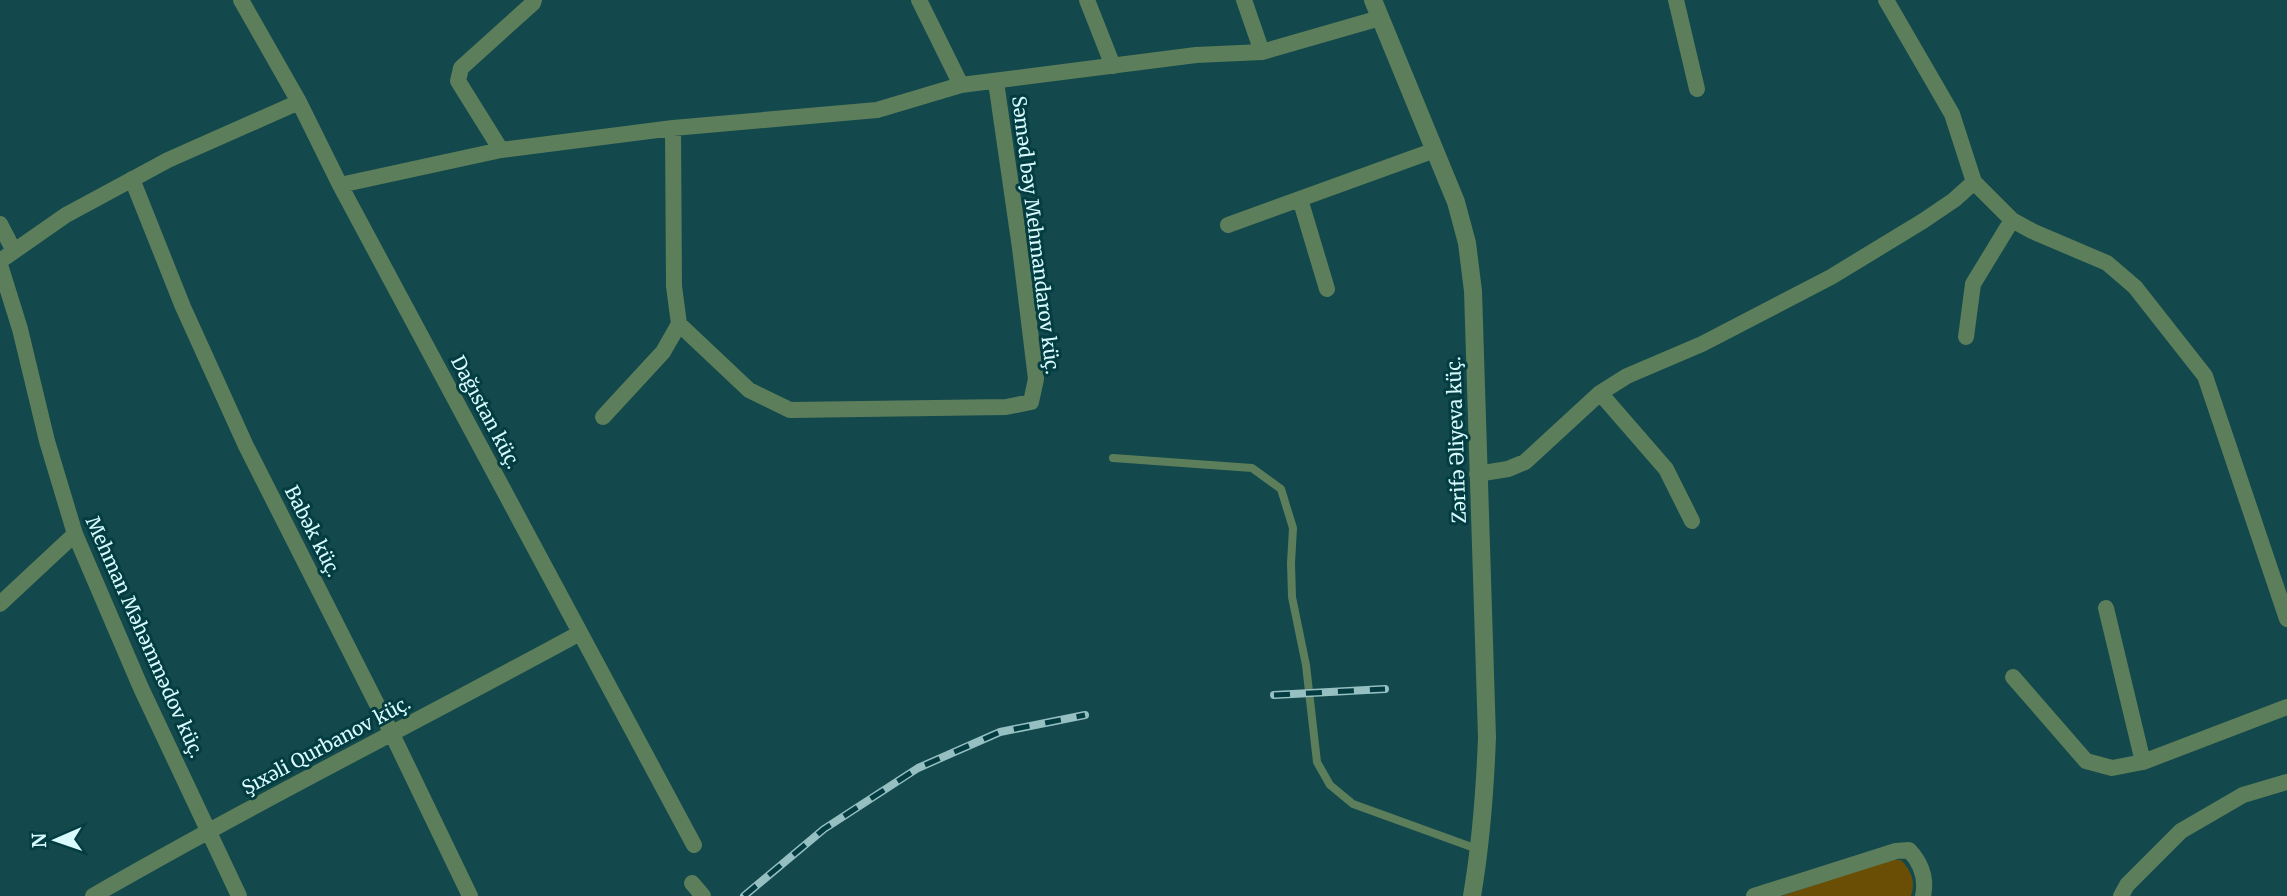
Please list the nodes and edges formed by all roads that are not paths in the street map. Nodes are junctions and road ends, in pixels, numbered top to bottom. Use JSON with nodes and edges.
{"nodes":[{"id":1,"x":241,"y":0,"type":"edge"},
{"id":2,"x":534,"y":0,"type":"edge"},
{"id":3,"x":919,"y":0,"type":"edge"},
{"id":4,"x":1087,"y":0,"type":"edge"},
{"id":5,"x":1244,"y":0,"type":"edge"},
{"id":6,"x":1373,"y":0,"type":"edge"},
{"id":7,"x":1676,"y":0,"type":"edge"},
{"id":8,"x":1885,"y":0,"type":"edge"},
{"id":9,"x":1380,"y":18,"type":"junction"},
{"id":10,"x":1262,"y":52,"type":"junction"},
{"id":11,"x":1113,"y":66,"type":"junction"},
{"id":12,"x":996,"y":82,"type":"junction"},
{"id":13,"x":961,"y":85,"type":"junction"},
{"id":14,"x":1697,"y":89,"type":"dead end"},
{"id":15,"x":299,"y":102,"type":"junction"},
{"id":16,"x":673,"y":128,"type":"junction"},
{"id":17,"x":501,"y":150,"type":"junction"},
{"id":18,"x":1435,"y":150,"type":"junction"},
{"id":19,"x":132,"y":179,"type":"junction"},
{"id":20,"x":1974,"y":182,"type":"junction"},
{"id":21,"x":340,"y":185,"type":"junction"},
{"id":22,"x":1300,"y":199,"type":"junction"},
{"id":23,"x":2012,"y":220,"type":"junction"},
{"id":24,"x":0,"y":224,"type":"edge"},
{"id":25,"x":1228,"y":225,"type":"dead end"},
{"id":26,"x":14,"y":251,"type":"junction"},
{"id":27,"x":0,"y":263,"type":"edge"},
{"id":28,"x":1327,"y":289,"type":"dead end"},
{"id":29,"x":679,"y":324,"type":"junction"},
{"id":30,"x":1966,"y":337,"type":"dead end"},
{"id":31,"x":1601,"y":393,"type":"junction"},
{"id":32,"x":603,"y":417,"type":"dead end"},
{"id":33,"x":1113,"y":458,"type":"dead end"},
{"id":34,"x":1477,"y":474,"type":"junction"},
{"id":35,"x":1692,"y":521,"type":"dead end"},
{"id":36,"x":75,"y":534,"type":"junction"},
{"id":37,"x":0,"y":604,"type":"edge"},
{"id":38,"x":2106,"y":608,"type":"dead end"},
{"id":39,"x":2287,"y":619,"type":"edge"},
{"id":40,"x":580,"y":633,"type":"junction"},
{"id":41,"x":2013,"y":677,"type":"dead end"},
{"id":42,"x":2287,"y":707,"type":"edge"},
{"id":43,"x":392,"y":734,"type":"junction"},
{"id":44,"x":2143,"y":761,"type":"junction"},
{"id":45,"x":2287,"y":782,"type":"edge"},
{"id":46,"x":208,"y":830,"type":"junction"},
{"id":47,"x":694,"y":845,"type":"dead end"},
{"id":48,"x":1480,"y":850,"type":"junction"},
{"id":49,"x":692,"y":883,"type":"dead end"},
{"id":50,"x":93,"y":896,"type":"edge"},
{"id":51,"x":239,"y":896,"type":"edge"},
{"id":52,"x":470,"y":896,"type":"edge"},
{"id":53,"x":703,"y":896,"type":"edge"},
{"id":54,"x":1472,"y":896,"type":"edge"},
{"id":55,"x":1754,"y":896,"type":"edge"},
{"id":56,"x":1923,"y":896,"type":"edge"},
{"id":57,"x":2121,"y":896,"type":"edge"}],
"edges":[{"from":1,"to":15,"type":"street","name":"Dağıstan küç."},
{"from":2,"to":17,"type":"street"},
{"from":3,"to":13,"type":"street"},
{"from":4,"to":11,"type":"street"},
{"from":5,"to":10,"type":"street"},
{"from":6,"to":9,"type":"street","name":"Zərifə Əliyeva küç."},
{"from":7,"to":14,"type":"street"},
{"from":8,"to":20,"type":"street"},
{"from":9,"to":10,"type":"street","name":"Səməd bəy Mehmandarov küç."},
{"from":9,"to":18,"type":"street","name":"Zərifə Əliyeva küç."},
{"from":10,"to":11,"type":"street","name":"Səməd bəy Mehmandarov küç."},
{"from":11,"to":12,"type":"street","name":"Səməd bəy Mehmandarov küç."},
{"from":12,"to":13,"type":"street","name":"Səməd bəy Mehmandarov küç."},
{"from":12,"to":29,"type":"street","name":"Səməd bəy Mehmandarov küç."},
{"from":13,"to":16,"type":"street","name":"Səməd bəy Mehmandarov küç."},
{"from":15,"to":19,"type":"street"},
{"from":15,"to":21,"type":"street","name":"Dağıstan küç."},
{"from":16,"to":17,"type":"street","name":"Səməd bəy Mehmandarov küç."},
{"from":16,"to":29,"type":"street"},
{"from":17,"to":21,"type":"street","name":"Səməd bəy Mehmandarov küç."},
{"from":18,"to":22,"type":"street"},
{"from":18,"to":34,"type":"street","name":"Zərifə Əliyeva küç."},
{"from":19,"to":26,"type":"street"},
{"from":19,"to":43,"type":"street","name":"Babək küç."},
{"from":20,"to":23,"type":"street"},
{"from":20,"to":31,"type":"street"},
{"from":21,"to":40,"type":"street","name":"Dağıstan küç."},
{"from":22,"to":25,"type":"street"},
{"from":22,"to":28,"type":"street"},
{"from":23,"to":30,"type":"street"},
{"from":23,"to":39,"type":"street"},
{"from":24,"to":26,"type":"street"},
{"from":26,"to":27,"type":"street"},
{"from":27,"to":36,"type":"street","name":"Mehman Məhəmmədov küç."},
{"from":29,"to":32,"type":"street"},
{"from":31,"to":34,"type":"street"},
{"from":31,"to":35,"type":"street"},
{"from":33,"to":48,"type":"lane"},
{"from":34,"to":48,"type":"street","name":"Zərifə Əliyeva küç."},
{"from":36,"to":37,"type":"street"},
{"from":36,"to":46,"type":"street","name":"Mehman Məhəmmədov küç."},
{"from":38,"to":44,"type":"street"},
{"from":40,"to":43,"type":"street","name":"Şıxəli Qurbanov küç."},
{"from":40,"to":47,"type":"street","name":"Dağıstan küç."},
{"from":41,"to":44,"type":"street"},
{"from":42,"to":44,"type":"street"},
{"from":43,"to":46,"type":"street","name":"Şıxəli Qurbanov küç."},
{"from":43,"to":52,"type":"street","name":"Babək küç."},
{"from":45,"to":57,"type":"street"},
{"from":46,"to":50,"type":"street","name":"Şıxəli Qurbanov küç."},
{"from":46,"to":51,"type":"street","name":"Mehman Məhəmmədov küç."},
{"from":48,"to":54,"type":"street","name":"Zərifə Əliyeva küç."},
{"from":49,"to":53,"type":"street"},
{"from":55,"to":56,"type":"street"}]}
